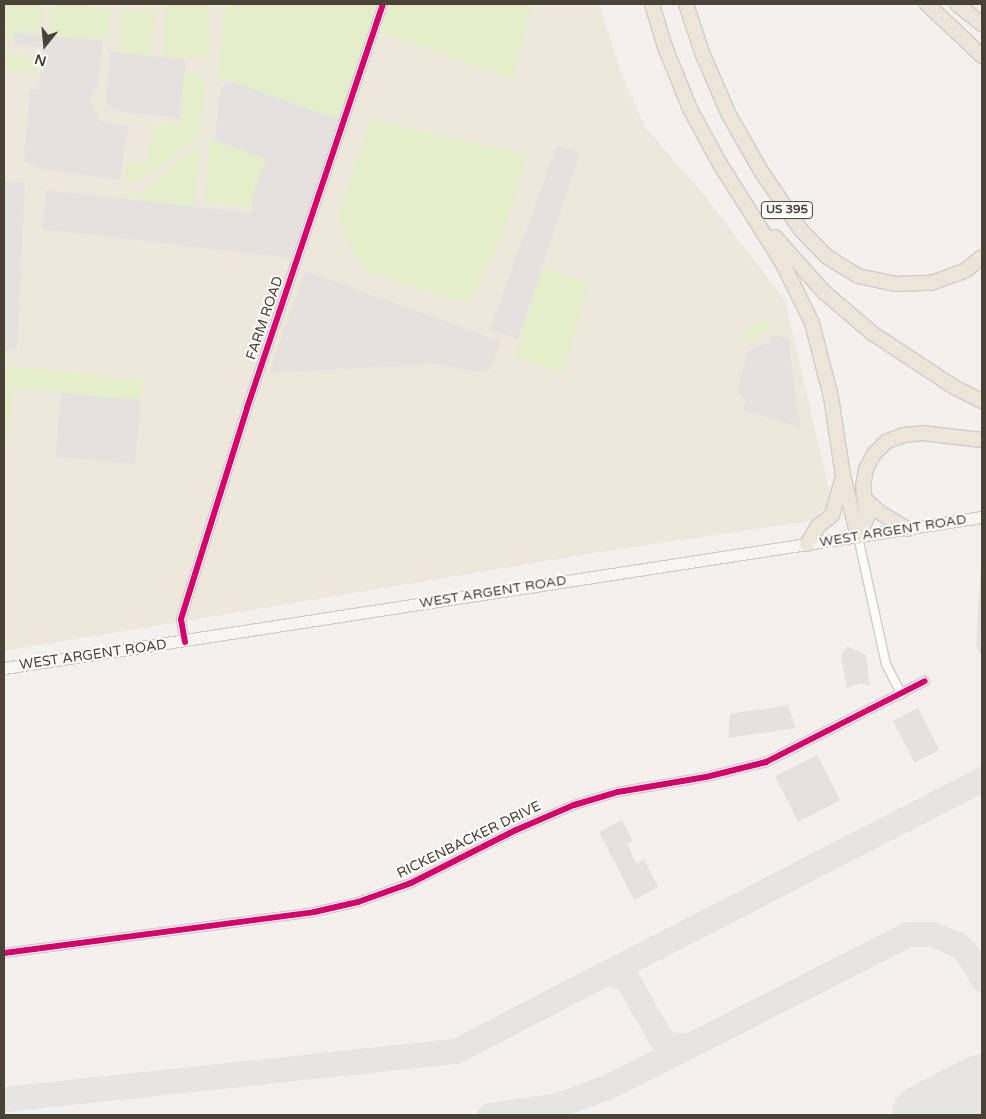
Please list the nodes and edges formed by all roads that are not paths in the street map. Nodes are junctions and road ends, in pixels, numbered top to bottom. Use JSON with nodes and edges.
{"nodes":[{"id":1,"x":383,"y":4,"type":"edge"},
{"id":2,"x":652,"y":4,"type":"edge"},
{"id":3,"x":686,"y":4,"type":"edge"},
{"id":4,"x":927,"y":4,"type":"edge"},
{"id":5,"x":957,"y":4,"type":"edge"},
{"id":6,"x":982,"y":24,"type":"edge"},
{"id":7,"x":982,"y":56,"type":"edge"},
{"id":8,"x":738,"y":192,"type":"junction"},
{"id":9,"x":982,"y":257,"type":"edge"},
{"id":10,"x":982,"y":401,"type":"edge"},
{"id":11,"x":982,"y":440,"type":"edge"},
{"id":12,"x":843,"y":475,"type":"junction"},
{"id":13,"x":866,"y":499,"type":"junction"},
{"id":14,"x":982,"y":517,"type":"edge"},
{"id":15,"x":907,"y":529,"type":"junction"},
{"id":16,"x":858,"y":537,"type":"junction"},
{"id":17,"x":807,"y":544,"type":"junction"},
{"id":18,"x":185,"y":642,"type":"junction"},
{"id":19,"x":4,"y":668,"type":"edge"},
{"id":20,"x":925,"y":681,"type":"dead end"},
{"id":21,"x":901,"y":694,"type":"junction"},
{"id":22,"x":4,"y":952,"type":"edge"}],
"edges":[{"from":1,"to":18,"type":"street","name":"FARM ROAD"},
{"from":2,"to":8,"type":"highway"},
{"from":3,"to":9,"type":"highway","number":"US 395"},
{"from":4,"to":7,"type":"highway"},
{"from":5,"to":6,"type":"highway"},
{"from":8,"to":10,"type":"highway"},
{"from":8,"to":12,"type":"highway"},
{"from":11,"to":13,"type":"highway"},
{"from":12,"to":16,"type":"highway"},
{"from":12,"to":17,"type":"highway"},
{"from":13,"to":15,"type":"highway"},
{"from":13,"to":16,"type":"highway"},
{"from":14,"to":15,"type":"main road","name":"WEST ARGENT ROAD"},
{"from":15,"to":16,"type":"main road","name":"WEST ARGENT ROAD"},
{"from":16,"to":17,"type":"main road","name":"WEST ARGENT ROAD"},
{"from":16,"to":21,"type":"street"},
{"from":17,"to":18,"type":"main road","name":"WEST ARGENT ROAD"},
{"from":18,"to":19,"type":"main road","name":"WEST ARGENT ROAD"},
{"from":20,"to":21,"type":"street","name":"RICKENBACKER DRIVE"},
{"from":21,"to":22,"type":"street","name":"RICKENBACKER DRIVE"}]}
